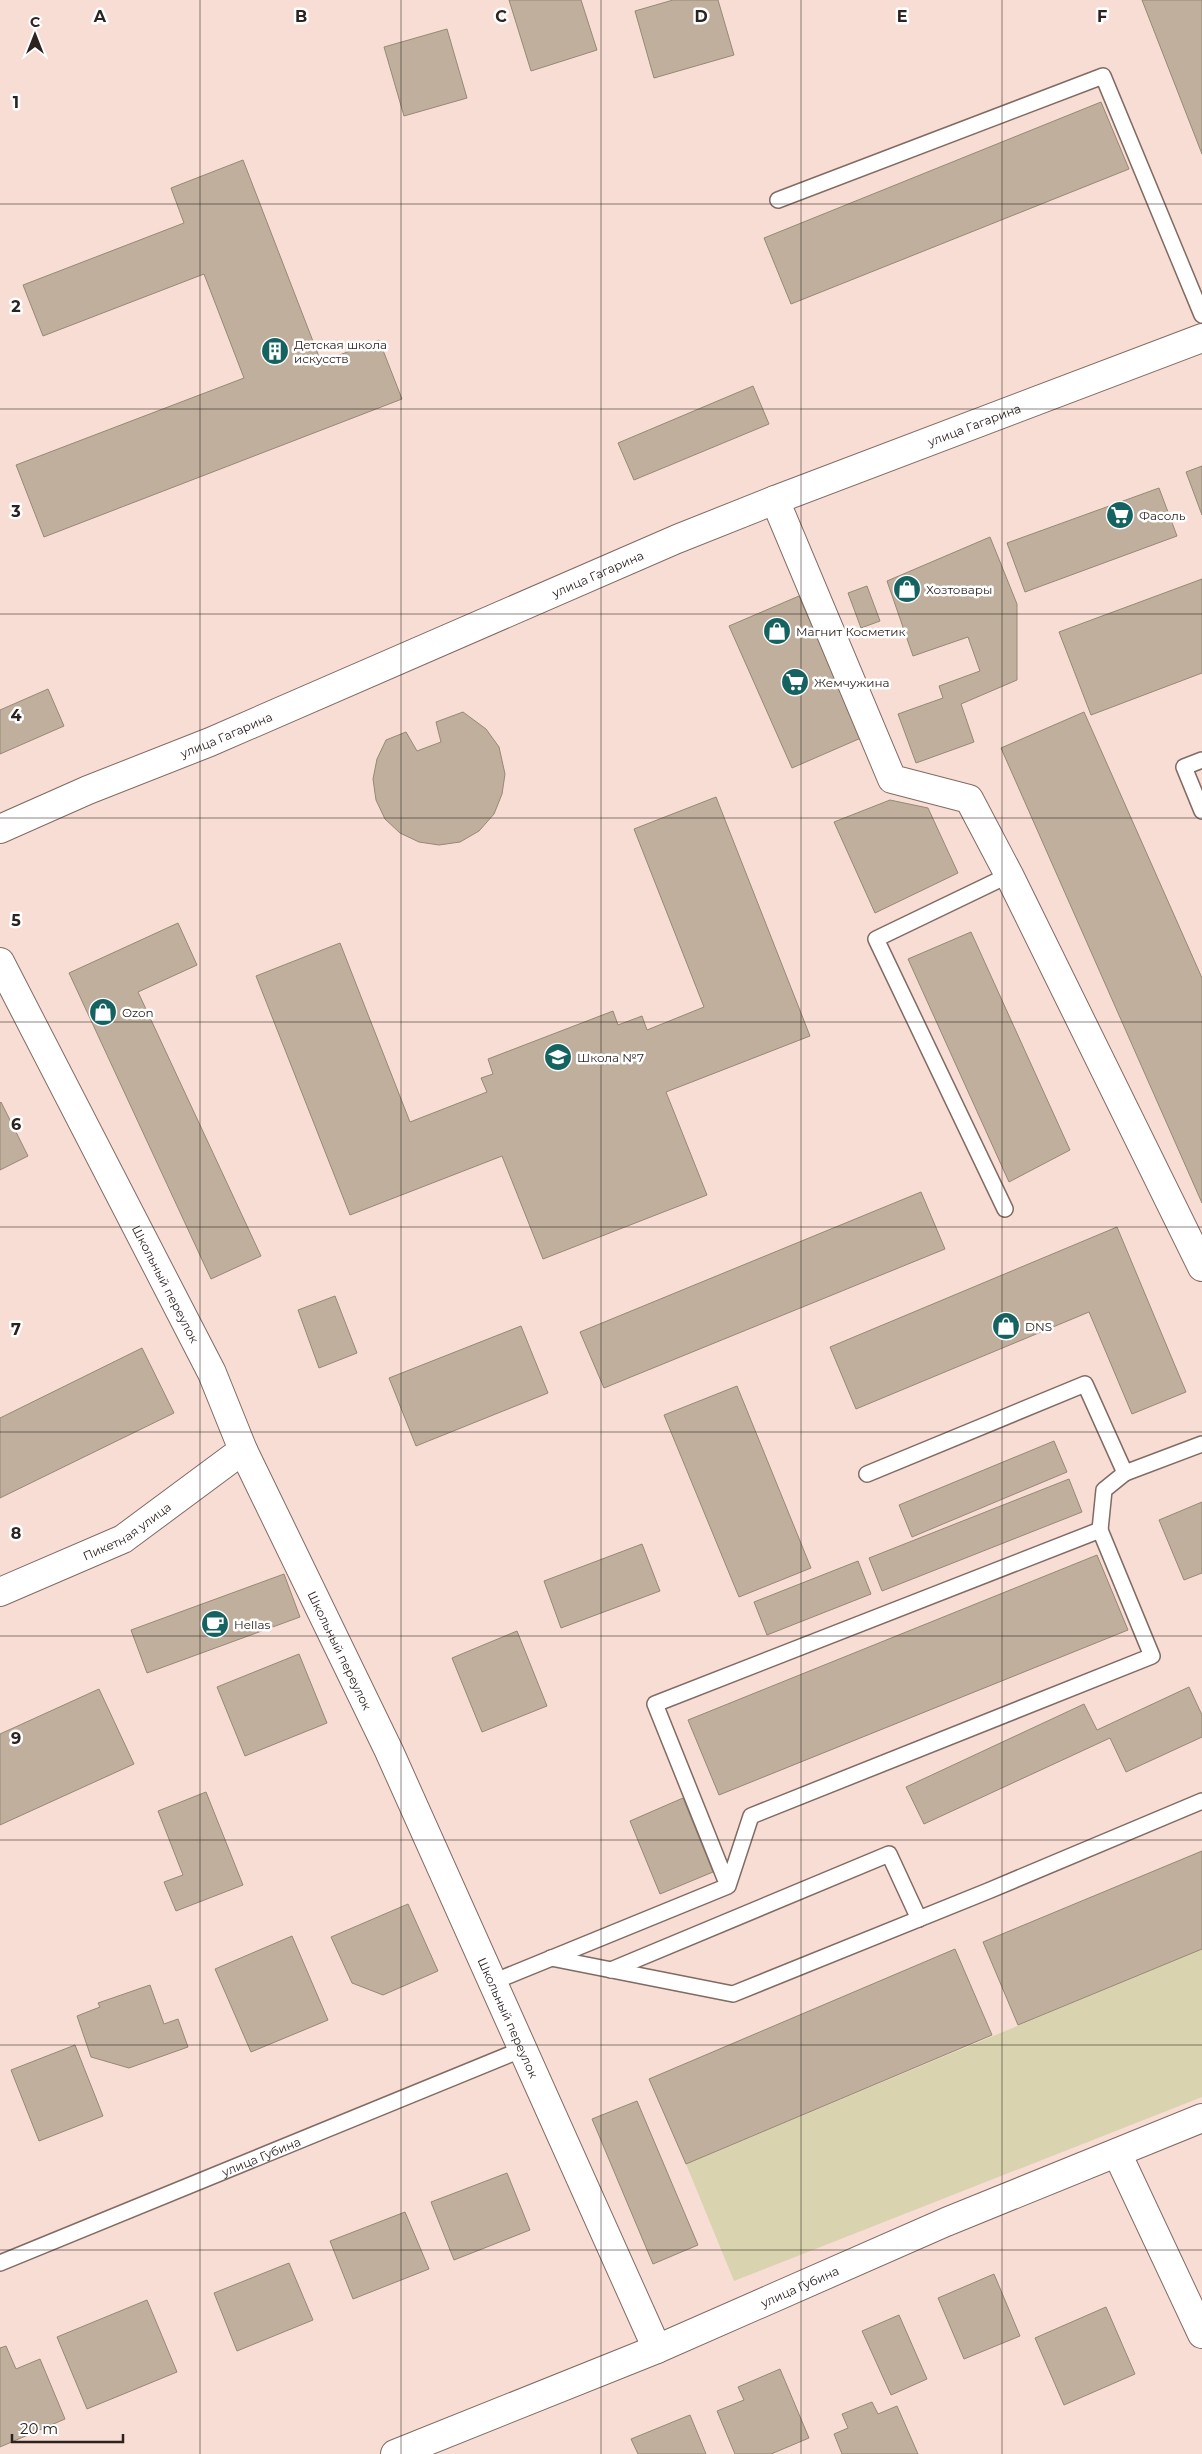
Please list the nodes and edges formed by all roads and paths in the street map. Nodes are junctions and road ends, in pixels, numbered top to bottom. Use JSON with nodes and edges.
{"nodes":[{"id":1,"x":778,"y":200,"type":"dead end"},
{"id":2,"x":1202,"y":315,"type":"edge"},
{"id":3,"x":1202,"y":338,"type":"edge"},
{"id":4,"x":775,"y":500,"type":"junction"},
{"id":5,"x":1202,"y":760,"type":"edge"},
{"id":6,"x":1202,"y":811,"type":"edge"},
{"id":7,"x":0,"y":829,"type":"edge"},
{"id":8,"x":1009,"y":875,"type":"junction"},
{"id":9,"x":0,"y":962,"type":"edge"},
{"id":10,"x":1005,"y":1210,"type":"dead end"},
{"id":11,"x":1202,"y":1267,"type":"edge"},
{"id":12,"x":1202,"y":1444,"type":"edge"},
{"id":13,"x":243,"y":1450,"type":"junction"},
{"id":14,"x":1125,"y":1473,"type":"junction"},
{"id":15,"x":867,"y":1474,"type":"dead end"},
{"id":16,"x":1100,"y":1530,"type":"junction"},
{"id":17,"x":0,"y":1592,"type":"edge"},
{"id":18,"x":1202,"y":1801,"type":"edge"},
{"id":19,"x":728,"y":1886,"type":"junction"},
{"id":20,"x":919,"y":1919,"type":"junction"},
{"id":21,"x":551,"y":1958,"type":"junction"},
{"id":22,"x":611,"y":1970,"type":"junction"},
{"id":23,"x":493,"y":1982,"type":"junction"},
{"id":24,"x":523,"y":2049,"type":"junction"},
{"id":25,"x":1202,"y":2118,"type":"edge"},
{"id":26,"x":1118,"y":2153,"type":"junction"},
{"id":27,"x":0,"y":2263,"type":"edge"},
{"id":28,"x":1202,"y":2334,"type":"edge"},
{"id":29,"x":657,"y":2349,"type":"junction"},
{"id":30,"x":395,"y":2454,"type":"edge"}],
"edges":[{"from":1,"to":2,"type":"lane"},
{"from":3,"to":4,"type":"street","name":"улица Гагарина"},
{"from":4,"to":7,"type":"street","name":"улица Гагарина"},
{"from":4,"to":8,"type":"street"},
{"from":5,"to":6,"type":"lane"},
{"from":8,"to":10,"type":"lane"},
{"from":8,"to":11,"type":"street"},
{"from":9,"to":13,"type":"street","name":"Школьный переулок"},
{"from":12,"to":14,"type":"lane"},
{"from":13,"to":17,"type":"street","name":"Пикетная улица"},
{"from":13,"to":23,"type":"street","name":"Школьный переулок"},
{"from":14,"to":15,"type":"lane"},
{"from":14,"to":16,"type":"lane"},
{"from":16,"to":19,"type":"lane"},
{"from":16,"to":19,"type":"lane"},
{"from":18,"to":20,"type":"lane"},
{"from":19,"to":21,"type":"lane"},
{"from":20,"to":22,"type":"lane"},
{"from":20,"to":22,"type":"lane"},
{"from":21,"to":22,"type":"lane"},
{"from":21,"to":23,"type":"lane"},
{"from":23,"to":24,"type":"street","name":"Школьный переулок"},
{"from":24,"to":27,"type":"lane","name":"улица Губина"},
{"from":24,"to":29,"type":"street","name":"Школьный переулок"},
{"from":25,"to":26,"type":"street","name":"улица Губина"},
{"from":26,"to":28,"type":"street"},
{"from":26,"to":29,"type":"street","name":"улица Губина"},
{"from":29,"to":30,"type":"street","name":"улица Губина"}]}
